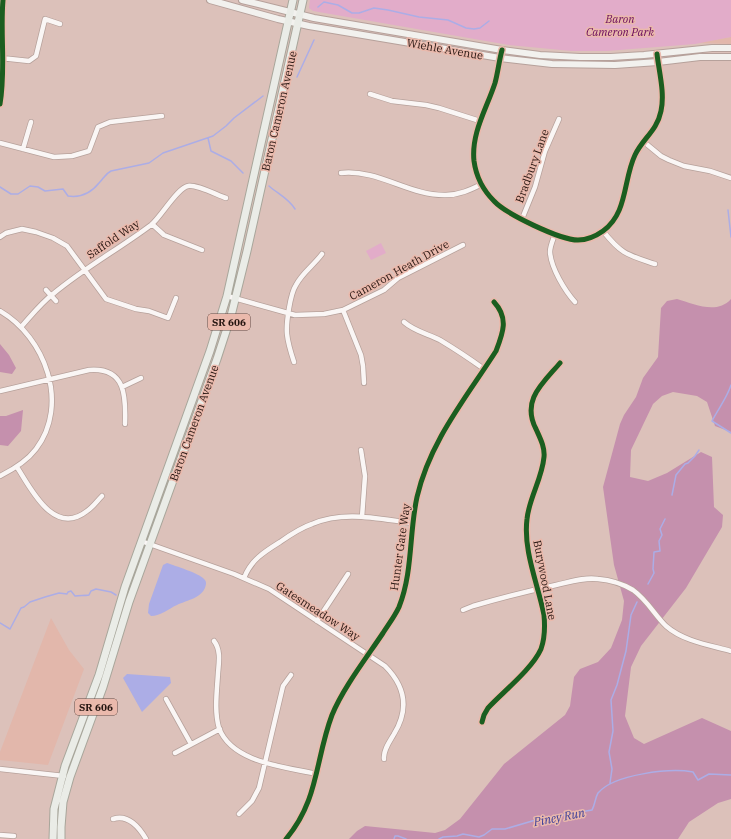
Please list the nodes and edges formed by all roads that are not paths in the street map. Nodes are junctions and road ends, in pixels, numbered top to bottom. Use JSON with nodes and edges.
{"nodes":[{"id":1,"x":3,"y":0,"type":"edge"},
{"id":2,"x":210,"y":0,"type":"edge"},
{"id":3,"x":242,"y":0,"type":"edge"},
{"id":4,"x":293,"y":0,"type":"edge"},
{"id":5,"x":303,"y":0,"type":"edge"},
{"id":6,"x":290,"y":12,"type":"junction"},
{"id":7,"x":300,"y":15,"type":"junction"},
{"id":8,"x":288,"y":21,"type":"junction"},
{"id":9,"x":298,"y":23,"type":"junction"},
{"id":10,"x":60,"y":24,"type":"dead end"},
{"id":11,"x":731,"y":48,"type":"edge"},
{"id":12,"x":502,"y":50,"type":"junction"},
{"id":13,"x":657,"y":54,"type":"junction"},
{"id":14,"x":731,"y":56,"type":"edge"},
{"id":15,"x":1,"y":58,"type":"edge"},
{"id":16,"x":500,"y":58,"type":"junction"},
{"id":17,"x":658,"y":62,"type":"junction"},
{"id":18,"x":370,"y":94,"type":"dead end"},
{"id":19,"x":0,"y":104,"type":"edge"},
{"id":20,"x":162,"y":116,"type":"dead end"},
{"id":21,"x":559,"y":119,"type":"dead end"},
{"id":22,"x":480,"y":121,"type":"junction"},
{"id":23,"x":30,"y":122,"type":"dead end"},
{"id":24,"x":644,"y":142,"type":"junction"},
{"id":25,"x":0,"y":143,"type":"edge"},
{"id":26,"x":24,"y":149,"type":"junction"},
{"id":27,"x":341,"y":173,"type":"dead end"},
{"id":28,"x":731,"y":178,"type":"edge"},
{"id":29,"x":482,"y":184,"type":"junction"},
{"id":30,"x":226,"y":198,"type":"dead end"},
{"id":31,"x":522,"y":219,"type":"junction"},
{"id":32,"x":152,"y":224,"type":"junction"},
{"id":33,"x":603,"y":231,"type":"junction"},
{"id":34,"x":555,"y":234,"type":"junction"},
{"id":35,"x":0,"y":237,"type":"edge"},
{"id":36,"x":463,"y":245,"type":"dead end"},
{"id":37,"x":202,"y":250,"type":"dead end"},
{"id":38,"x":322,"y":254,"type":"dead end"},
{"id":39,"x":655,"y":264,"type":"dead end"},
{"id":40,"x":85,"y":269,"type":"junction"},
{"id":41,"x":46,"y":290,"type":"dead end"},
{"id":42,"x":52,"y":294,"type":"junction"},
{"id":43,"x":226,"y":296,"type":"junction"},
{"id":44,"x":176,"y":298,"type":"dead end"},
{"id":45,"x":236,"y":299,"type":"junction"},
{"id":46,"x":56,"y":301,"type":"dead end"},
{"id":47,"x":494,"y":302,"type":"dead end"},
{"id":48,"x":575,"y":302,"type":"dead end"},
{"id":49,"x":343,"y":310,"type":"junction"},
{"id":50,"x":0,"y":311,"type":"edge"},
{"id":51,"x":289,"y":314,"type":"junction"},
{"id":52,"x":404,"y":322,"type":"dead end"},
{"id":53,"x":21,"y":327,"type":"junction"},
{"id":54,"x":294,"y":362,"type":"dead end"},
{"id":55,"x":560,"y":363,"type":"dead end"},
{"id":56,"x":484,"y":369,"type":"junction"},
{"id":57,"x":141,"y":378,"type":"dead end"},
{"id":58,"x":49,"y":379,"type":"junction"},
{"id":59,"x":364,"y":383,"type":"dead end"},
{"id":60,"x":122,"y":387,"type":"junction"},
{"id":61,"x":0,"y":392,"type":"edge"},
{"id":62,"x":125,"y":424,"type":"dead end"},
{"id":63,"x":361,"y":450,"type":"dead end"},
{"id":64,"x":17,"y":467,"type":"junction"},
{"id":65,"x":0,"y":476,"type":"edge"},
{"id":66,"x":102,"y":496,"type":"dead end"},
{"id":67,"x":362,"y":517,"type":"junction"},
{"id":68,"x":412,"y":523,"type":"junction"},
{"id":69,"x":141,"y":541,"type":"junction"},
{"id":70,"x":150,"y":544,"type":"junction"},
{"id":71,"x":348,"y":574,"type":"dead end"},
{"id":72,"x":244,"y":578,"type":"junction"},
{"id":73,"x":538,"y":589,"type":"junction"},
{"id":74,"x":463,"y":610,"type":"dead end"},
{"id":75,"x":317,"y":621,"type":"junction"},
{"id":76,"x":214,"y":641,"type":"dead end"},
{"id":77,"x":731,"y":651,"type":"edge"},
{"id":78,"x":368,"y":655,"type":"junction"},
{"id":79,"x":291,"y":675,"type":"dead end"},
{"id":80,"x":166,"y":699,"type":"dead end"},
{"id":81,"x":482,"y":722,"type":"dead end"},
{"id":82,"x":220,"y":729,"type":"junction"},
{"id":83,"x":191,"y":744,"type":"junction"},
{"id":84,"x":176,"y":753,"type":"dead end"},
{"id":85,"x":384,"y":759,"type":"dead end"},
{"id":86,"x":266,"y":762,"type":"junction"},
{"id":87,"x":0,"y":769,"type":"edge"},
{"id":88,"x":317,"y":774,"type":"junction"},
{"id":89,"x":62,"y":776,"type":"junction"},
{"id":90,"x":70,"y":777,"type":"junction"},
{"id":91,"x":239,"y":814,"type":"dead end"},
{"id":92,"x":113,"y":819,"type":"dead end"},
{"id":93,"x":0,"y":834,"type":"edge"},
{"id":94,"x":14,"y":836,"type":"dead end"},
{"id":95,"x":53,"y":839,"type":"edge"},
{"id":96,"x":61,"y":839,"type":"edge"},
{"id":97,"x":146,"y":839,"type":"edge"},
{"id":98,"x":286,"y":839,"type":"edge"}],
"edges":[{"from":1,"to":15,"type":"street"},
{"from":2,"to":8,"type":"main road","name":"Wiehle Avenue"},
{"from":3,"to":6,"type":"main road","name":"Wiehle Avenue"},
{"from":4,"to":6,"type":"main road","name":"Baron Cameron Avenue","number":"SR 606"},
{"from":5,"to":7,"type":"main road","name":"Baron Cameron Avenue","number":"SR 606"},
{"from":6,"to":7,"type":"main road","name":"Wiehle Avenue"},
{"from":6,"to":8,"type":"main road","name":"Baron Cameron Avenue","number":"SR 606"},
{"from":7,"to":9,"type":"main road","name":"Baron Cameron Avenue","number":"SR 606"},
{"from":7,"to":12,"type":"main road","name":"Wiehle Avenue"},
{"from":8,"to":9,"type":"main road","name":"Wiehle Avenue"},
{"from":8,"to":43,"type":"main road","name":"Baron Cameron Avenue","number":"SR 606"},
{"from":9,"to":16,"type":"main road","name":"Wiehle Avenue"},
{"from":9,"to":45,"type":"main road","name":"Baron Cameron Avenue","number":"SR 606"},
{"from":10,"to":15,"type":"street"},
{"from":11,"to":13,"type":"main road","name":"Wiehle Avenue"},
{"from":12,"to":13,"type":"main road","name":"Wiehle Avenue"},
{"from":12,"to":16,"type":"street"},
{"from":13,"to":17,"type":"street"},
{"from":14,"to":17,"type":"main road","name":"Wiehle Avenue"},
{"from":15,"to":19,"type":"street"},
{"from":16,"to":17,"type":"main road","name":"Wiehle Avenue"},
{"from":16,"to":22,"type":"street"},
{"from":17,"to":24,"type":"street"},
{"from":18,"to":22,"type":"street"},
{"from":20,"to":26,"type":"street"},
{"from":21,"to":31,"type":"street","name":"Bradbury Lane"},
{"from":22,"to":29,"type":"street"},
{"from":23,"to":26,"type":"street"},
{"from":24,"to":28,"type":"street"},
{"from":24,"to":33,"type":"street"},
{"from":25,"to":26,"type":"street"},
{"from":27,"to":29,"type":"street"},
{"from":29,"to":31,"type":"street"},
{"from":30,"to":32,"type":"street","name":"Saffold Way"},
{"from":31,"to":34,"type":"street"},
{"from":32,"to":37,"type":"street","name":"Saffold Way"},
{"from":32,"to":40,"type":"street","name":"Saffold Way"},
{"from":33,"to":34,"type":"street"},
{"from":33,"to":39,"type":"street"},
{"from":34,"to":48,"type":"street"},
{"from":35,"to":40,"type":"street","name":"Saffold Way"},
{"from":36,"to":49,"type":"street","name":"Cameron Heath Drive"},
{"from":38,"to":51,"type":"street"},
{"from":40,"to":42,"type":"street","name":"Saffold Way"},
{"from":40,"to":44,"type":"street","name":"Saffold Way"},
{"from":41,"to":42,"type":"street"},
{"from":42,"to":46,"type":"street"},
{"from":42,"to":53,"type":"street","name":"Saffold Way"},
{"from":43,"to":45,"type":"street","name":"Cameron Heath Drive"},
{"from":43,"to":69,"type":"main road","name":"Baron Cameron Avenue","number":"SR 606"},
{"from":45,"to":51,"type":"street","name":"Cameron Heath Drive"},
{"from":45,"to":70,"type":"main road","name":"Baron Cameron Avenue","number":"SR 606"},
{"from":47,"to":56,"type":"street","name":"Hunter Gate Way"},
{"from":49,"to":51,"type":"street","name":"Cameron Heath Drive"},
{"from":49,"to":59,"type":"street"},
{"from":50,"to":53,"type":"street"},
{"from":51,"to":54,"type":"street"},
{"from":52,"to":56,"type":"street"},
{"from":53,"to":58,"type":"street"},
{"from":55,"to":73,"type":"street","name":"Burywood Lane"},
{"from":56,"to":68,"type":"street","name":"Hunter Gate Way"},
{"from":57,"to":60,"type":"street"},
{"from":58,"to":60,"type":"street"},
{"from":58,"to":61,"type":"street"},
{"from":58,"to":64,"type":"street"},
{"from":60,"to":62,"type":"street"},
{"from":63,"to":67,"type":"street"},
{"from":64,"to":65,"type":"street"},
{"from":64,"to":66,"type":"street"},
{"from":67,"to":68,"type":"street"},
{"from":67,"to":72,"type":"street"},
{"from":68,"to":78,"type":"street","name":"Hunter Gate Way"},
{"from":69,"to":70,"type":"street","name":"Gatesmeadow Way"},
{"from":69,"to":89,"type":"main road","name":"Baron Cameron Avenue","number":"SR 606"},
{"from":70,"to":72,"type":"street","name":"Gatesmeadow Way"},
{"from":70,"to":90,"type":"main road","name":"Baron Cameron Avenue","number":"SR 606"},
{"from":71,"to":75,"type":"street"},
{"from":72,"to":75,"type":"street","name":"Gatesmeadow Way"},
{"from":73,"to":74,"type":"street"},
{"from":73,"to":77,"type":"street"},
{"from":73,"to":81,"type":"street","name":"Burywood Lane"},
{"from":75,"to":78,"type":"street","name":"Gatesmeadow Way"},
{"from":76,"to":82,"type":"street"},
{"from":78,"to":85,"type":"street","name":"Gatesmeadow Way"},
{"from":78,"to":88,"type":"street","name":"Hunter Gate Way"},
{"from":79,"to":86,"type":"street"},
{"from":80,"to":83,"type":"street"},
{"from":82,"to":83,"type":"street"},
{"from":82,"to":86,"type":"street"},
{"from":83,"to":84,"type":"street"},
{"from":86,"to":88,"type":"street"},
{"from":86,"to":91,"type":"street"},
{"from":87,"to":89,"type":"street"},
{"from":88,"to":98,"type":"street","name":"Hunter Gate Way"},
{"from":89,"to":90,"type":"street"},
{"from":89,"to":95,"type":"main road","name":"Baron Cameron Avenue","number":"SR 606"},
{"from":90,"to":96,"type":"main road","name":"Baron Cameron Avenue","number":"SR 606"},
{"from":92,"to":97,"type":"street"},
{"from":93,"to":94,"type":"street"}]}
